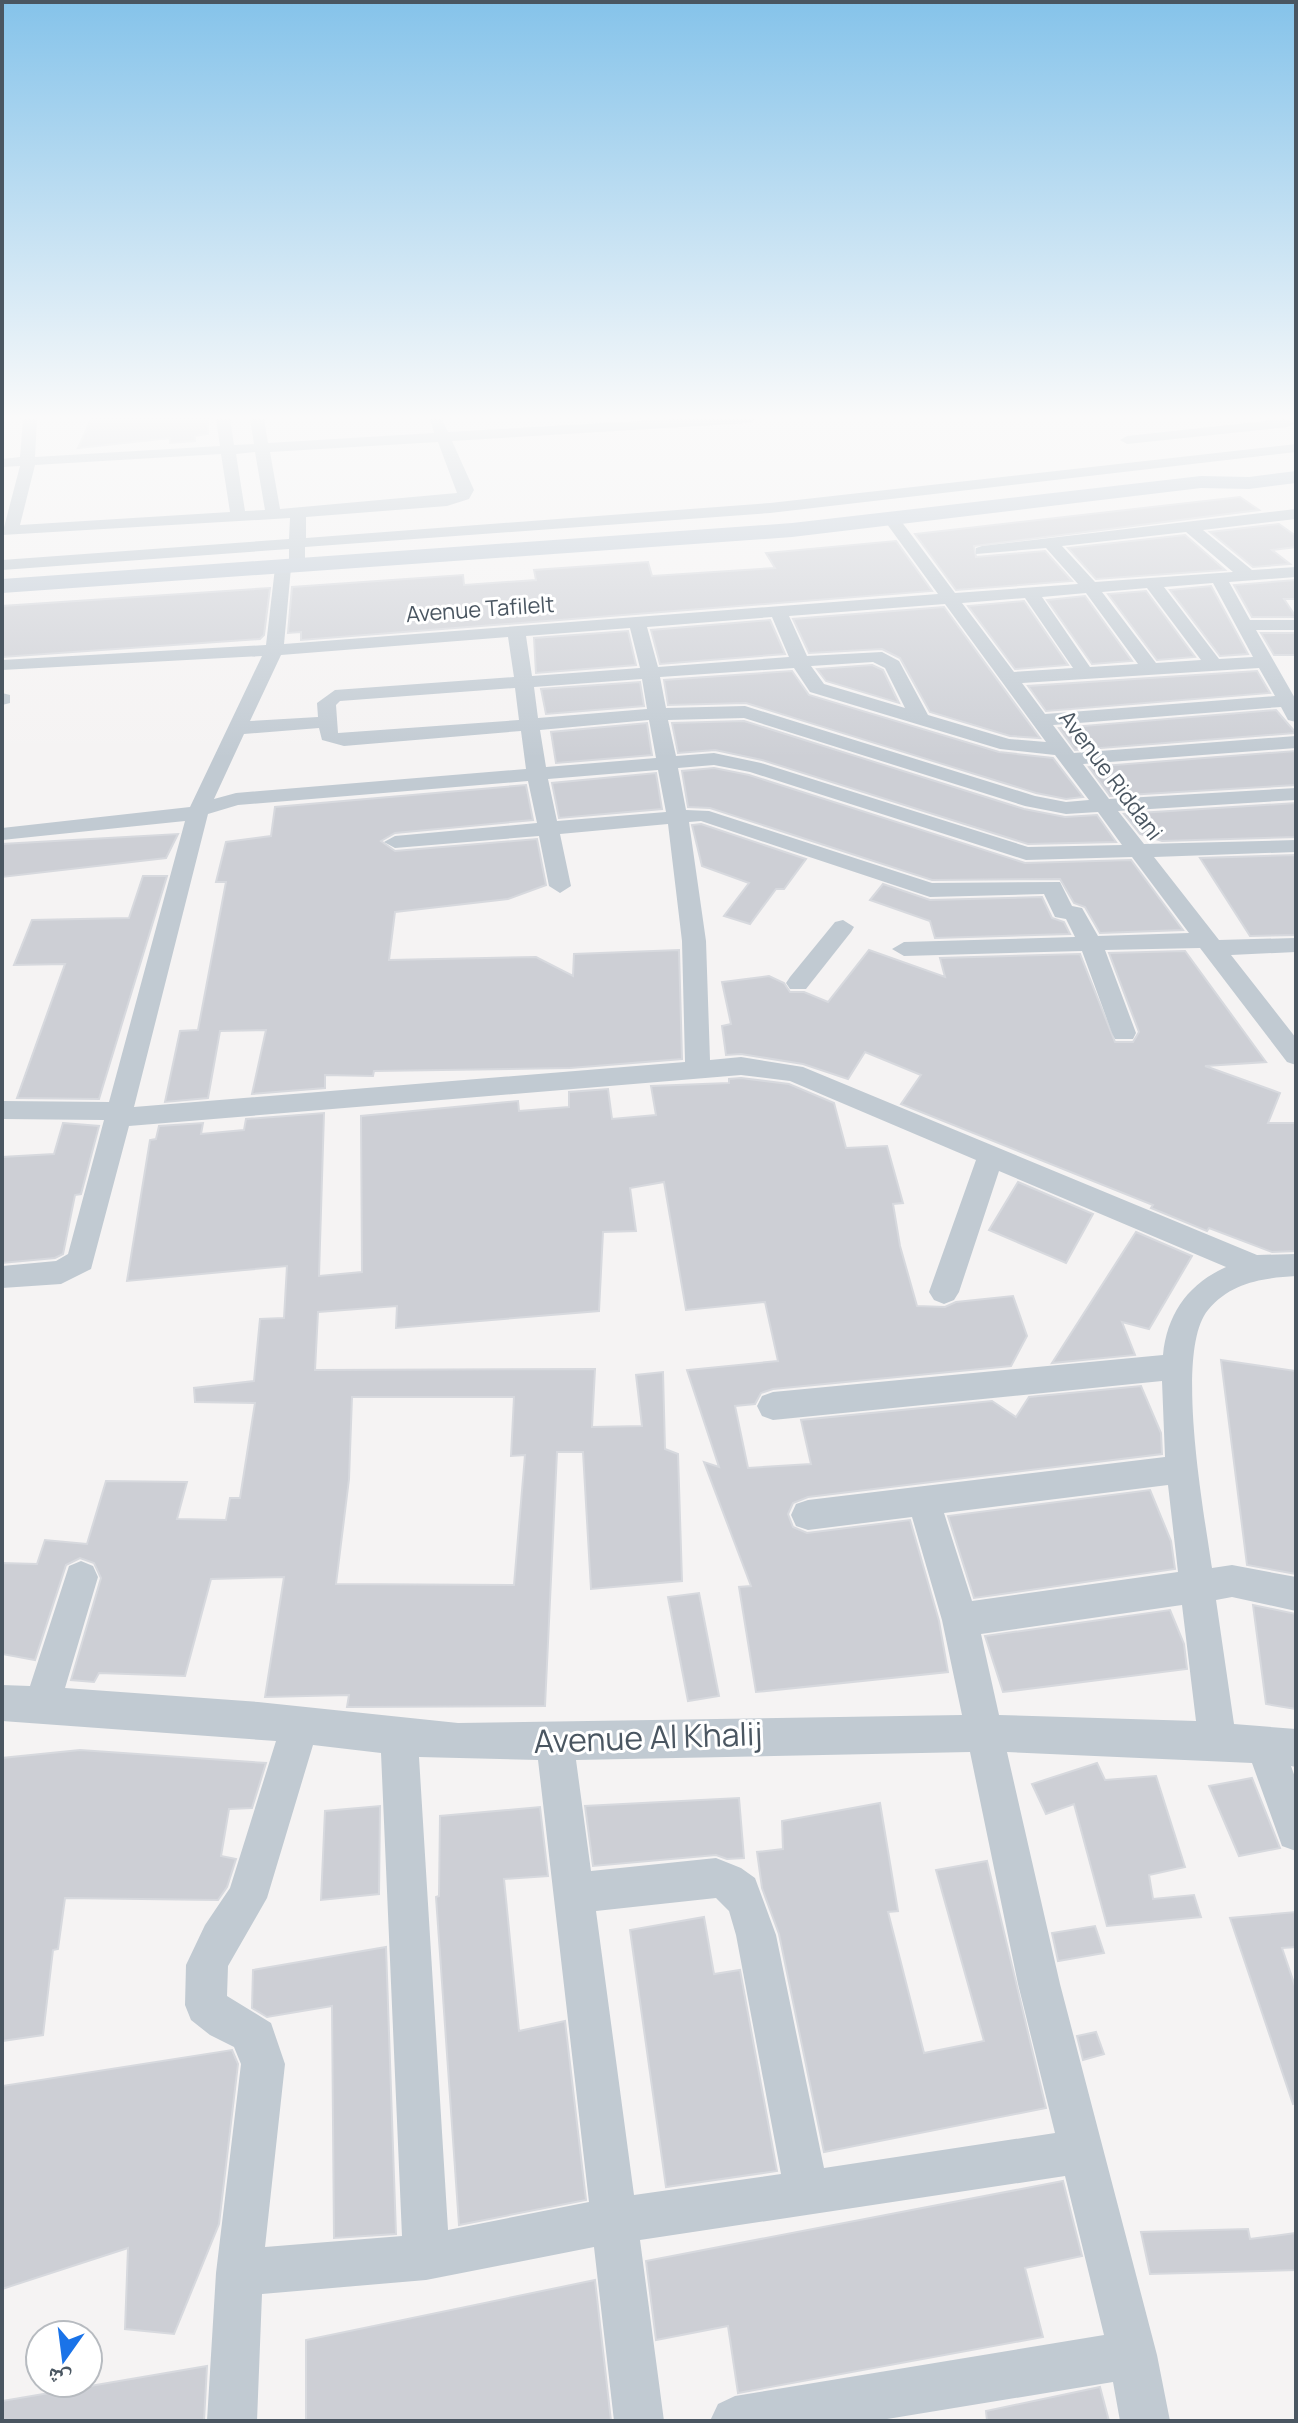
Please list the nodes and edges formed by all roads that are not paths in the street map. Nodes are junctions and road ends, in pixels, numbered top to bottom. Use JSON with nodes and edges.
{"nodes":[{"id":1,"x":296,"y":532,"type":"edge"},
{"id":2,"x":549,"y":532,"type":"edge"},
{"id":3,"x":706,"y":532,"type":"edge"},
{"id":4,"x":901,"y":532,"type":"edge"},
{"id":5,"x":1146,"y":532,"type":"edge"},
{"id":6,"x":1196,"y":532,"type":"edge"},
{"id":7,"x":1050,"y":543,"type":"junction"},
{"id":8,"x":982,"y":551,"type":"dead end"},
{"id":9,"x":292,"y":559,"type":"junction"},
{"id":10,"x":2,"y":565,"type":"edge"},
{"id":11,"x":1296,"y":572,"type":"edge"},
{"id":12,"x":1247,"y":575,"type":"junction"},
{"id":13,"x":1218,"y":577,"type":"junction"},
{"id":14,"x":1151,"y":582,"type":"junction"},
{"id":15,"x":2,"y":586,"type":"edge"},
{"id":16,"x":1090,"y":587,"type":"junction"},
{"id":17,"x":1030,"y":592,"type":"junction"},
{"id":18,"x":949,"y":598,"type":"junction"},
{"id":19,"x":778,"y":611,"type":"junction"},
{"id":20,"x":637,"y":622,"type":"junction"},
{"id":21,"x":1245,"y":625,"type":"junction"},
{"id":22,"x":1296,"y":625,"type":"edge"},
{"id":23,"x":516,"y":630,"type":"junction"},
{"id":24,"x":274,"y":650,"type":"junction"},
{"id":25,"x":1265,"y":662,"type":"junction"},
{"id":26,"x":800,"y":663,"type":"junction"},
{"id":27,"x":2,"y":665,"type":"edge"},
{"id":28,"x":1214,"y":665,"type":"junction"},
{"id":29,"x":1151,"y":669,"type":"junction"},
{"id":30,"x":650,"y":673,"type":"junction"},
{"id":31,"x":1085,"y":673,"type":"junction"},
{"id":32,"x":1007,"y":678,"type":"junction"},
{"id":33,"x":522,"y":684,"type":"junction"},
{"id":34,"x":1291,"y":709,"type":"edge"},
{"id":35,"x":658,"y":714,"type":"junction"},
{"id":36,"x":920,"y":719,"type":"junction"},
{"id":37,"x":1040,"y":720,"type":"junction"},
{"id":38,"x":328,"y":722,"type":"junction"},
{"id":39,"x":529,"y":725,"type":"junction"},
{"id":40,"x":240,"y":728,"type":"junction"},
{"id":41,"x":1296,"y":742,"type":"edge"},
{"id":42,"x":1065,"y":754,"type":"junction"},
{"id":43,"x":665,"y":762,"type":"junction"},
{"id":44,"x":537,"y":774,"type":"junction"},
{"id":45,"x":1296,"y":794,"type":"edge"},
{"id":46,"x":1105,"y":808,"type":"junction"},
{"id":47,"x":198,"y":811,"type":"junction"},
{"id":48,"x":676,"y":816,"type":"junction"},
{"id":49,"x":548,"y":826,"type":"junction"},
{"id":50,"x":2,"y":834,"type":"edge"},
{"id":51,"x":395,"y":842,"type":"dead end"},
{"id":52,"x":1289,"y":846,"type":"edge"},
{"id":53,"x":1140,"y":853,"type":"junction"},
{"id":54,"x":1296,"y":870,"type":"edge"},
{"id":55,"x":560,"y":886,"type":"dead end"},
{"id":56,"x":843,"y":927,"type":"dead end"},
{"id":57,"x":1090,"y":942,"type":"junction"},
{"id":58,"x":1210,"y":944,"type":"junction"},
{"id":59,"x":1296,"y":945,"type":"edge"},
{"id":60,"x":904,"y":949,"type":"dead end"},
{"id":61,"x":798,"y":983,"type":"dead end"},
{"id":62,"x":1286,"y":1027,"type":"edge"},
{"id":63,"x":1124,"y":1033,"type":"dead end"},
{"id":64,"x":1296,"y":1056,"type":"edge"},
{"id":65,"x":698,"y":1069,"type":"junction"},
{"id":66,"x":2,"y":1110,"type":"edge"},
{"id":67,"x":117,"y":1114,"type":"junction"},
{"id":68,"x":991,"y":1155,"type":"junction"},
{"id":69,"x":1296,"y":1265,"type":"edge"},
{"id":70,"x":1255,"y":1267,"type":"junction"},
{"id":71,"x":3,"y":1277,"type":"edge"},
{"id":72,"x":944,"y":1292,"type":"dead end"},
{"id":73,"x":1177,"y":1367,"type":"junction"},
{"id":74,"x":773,"y":1406,"type":"dead end"},
{"id":75,"x":1182,"y":1469,"type":"junction"},
{"id":76,"x":924,"y":1502,"type":"junction"},
{"id":77,"x":808,"y":1515,"type":"dead end"},
{"id":78,"x":81,"y":1577,"type":"dead end"},
{"id":79,"x":1196,"y":1586,"type":"junction"},
{"id":80,"x":1296,"y":1594,"type":"edge"},
{"id":81,"x":960,"y":1620,"type":"junction"},
{"id":82,"x":2,"y":1703,"type":"edge"},
{"id":83,"x":42,"y":1705,"type":"junction"},
{"id":84,"x":300,"y":1725,"type":"junction"},
{"id":85,"x":986,"y":1735,"type":"junction"},
{"id":86,"x":399,"y":1739,"type":"junction"},
{"id":87,"x":1217,"y":1739,"type":"junction"},
{"id":88,"x":555,"y":1741,"type":"junction"},
{"id":89,"x":1280,"y":1746,"type":"edge"},
{"id":90,"x":1296,"y":1832,"type":"edge"},
{"id":91,"x":576,"y":1893,"type":"junction"},
{"id":92,"x":1081,"y":2150,"type":"junction"},
{"id":93,"x":807,"y":2194,"type":"junction"},
{"id":94,"x":617,"y":2220,"type":"junction"},
{"id":95,"x":426,"y":2257,"type":"junction"},
{"id":96,"x":239,"y":2273,"type":"junction"},
{"id":97,"x":1133,"y":2355,"type":"junction"},
{"id":98,"x":232,"y":2421,"type":"edge"},
{"id":99,"x":639,"y":2421,"type":"edge"},
{"id":100,"x":735,"y":2421,"type":"edge"},
{"id":101,"x":1145,"y":2421,"type":"edge"}],
"edges":[{"from":1,"to":9,"type":"street"},
{"from":2,"to":9,"type":"street"},
{"from":3,"to":9,"type":"main road"},
{"from":4,"to":18,"type":"street","name":"Avenue Riddani"},
{"from":5,"to":7,"type":"street"},
{"from":6,"to":12,"type":"street"},
{"from":7,"to":8,"type":"street"},
{"from":7,"to":16,"type":"street"},
{"from":9,"to":10,"type":"street"},
{"from":9,"to":15,"type":"main road"},
{"from":9,"to":24,"type":"street"},
{"from":11,"to":12,"type":"street","name":"Avenue Tafilelt"},
{"from":12,"to":13,"type":"street","name":"Avenue Tafilelt"},
{"from":13,"to":14,"type":"street","name":"Avenue Tafilelt"},
{"from":13,"to":21,"type":"street"},
{"from":14,"to":16,"type":"street","name":"Avenue Tafilelt"},
{"from":14,"to":28,"type":"street"},
{"from":16,"to":17,"type":"street","name":"Avenue Tafilelt"},
{"from":16,"to":29,"type":"street"},
{"from":17,"to":18,"type":"street","name":"Avenue Tafilelt"},
{"from":17,"to":31,"type":"street"},
{"from":18,"to":19,"type":"street","name":"Avenue Tafilelt"},
{"from":18,"to":32,"type":"street","name":"Avenue Riddani"},
{"from":19,"to":20,"type":"street","name":"Avenue Tafilelt"},
{"from":19,"to":26,"type":"street"},
{"from":20,"to":23,"type":"street","name":"Avenue Tafilelt"},
{"from":20,"to":30,"type":"street"},
{"from":21,"to":22,"type":"street"},
{"from":21,"to":25,"type":"street"},
{"from":23,"to":24,"type":"street","name":"Avenue Tafilelt"},
{"from":23,"to":33,"type":"street"},
{"from":24,"to":27,"type":"street","name":"Avenue Tafilelt"},
{"from":24,"to":40,"type":"street"},
{"from":25,"to":28,"type":"street"},
{"from":25,"to":34,"type":"street"},
{"from":26,"to":30,"type":"street"},
{"from":26,"to":36,"type":"street"},
{"from":26,"to":36,"type":"street"},
{"from":28,"to":29,"type":"street"},
{"from":29,"to":31,"type":"street"},
{"from":30,"to":33,"type":"street"},
{"from":30,"to":35,"type":"street"},
{"from":31,"to":32,"type":"street"},
{"from":32,"to":37,"type":"street","name":"Avenue Riddani"},
{"from":33,"to":38,"type":"street"},
{"from":33,"to":39,"type":"street"},
{"from":34,"to":37,"type":"street"},
{"from":35,"to":39,"type":"street"},
{"from":35,"to":43,"type":"street"},
{"from":35,"to":46,"type":"street"},
{"from":36,"to":42,"type":"street"},
{"from":37,"to":42,"type":"street","name":"Avenue Riddani"},
{"from":38,"to":39,"type":"street"},
{"from":38,"to":40,"type":"street"},
{"from":39,"to":44,"type":"street"},
{"from":40,"to":47,"type":"street"},
{"from":41,"to":42,"type":"street"},
{"from":42,"to":46,"type":"street","name":"Avenue Riddani"},
{"from":43,"to":44,"type":"street"},
{"from":43,"to":48,"type":"street"},
{"from":43,"to":53,"type":"street"},
{"from":44,"to":47,"type":"street"},
{"from":44,"to":49,"type":"street"},
{"from":45,"to":46,"type":"street"},
{"from":46,"to":53,"type":"street","name":"Avenue Riddani"},
{"from":47,"to":50,"type":"street"},
{"from":47,"to":67,"type":"street"},
{"from":48,"to":49,"type":"street"},
{"from":48,"to":57,"type":"street"},
{"from":48,"to":65,"type":"street"},
{"from":49,"to":51,"type":"street"},
{"from":49,"to":55,"type":"street"},
{"from":52,"to":53,"type":"street"},
{"from":52,"to":54,"type":"street"},
{"from":53,"to":58,"type":"street","name":"Avenue Riddani"},
{"from":56,"to":61,"type":"street"},
{"from":57,"to":58,"type":"street"},
{"from":57,"to":60,"type":"street"},
{"from":57,"to":63,"type":"street"},
{"from":58,"to":59,"type":"street"},
{"from":58,"to":62,"type":"street","name":"Avenue Riddani"},
{"from":62,"to":64,"type":"street","name":"Avenue Riddani"},
{"from":65,"to":67,"type":"street"},
{"from":65,"to":68,"type":"street"},
{"from":66,"to":67,"type":"street"},
{"from":67,"to":71,"type":"street"},
{"from":68,"to":70,"type":"street"},
{"from":68,"to":72,"type":"street"},
{"from":69,"to":70,"type":"street"},
{"from":70,"to":73,"type":"street"},
{"from":73,"to":74,"type":"street"},
{"from":73,"to":75,"type":"street"},
{"from":75,"to":76,"type":"street"},
{"from":75,"to":79,"type":"street"},
{"from":76,"to":77,"type":"street"},
{"from":76,"to":81,"type":"street"},
{"from":78,"to":83,"type":"street"},
{"from":79,"to":80,"type":"street"},
{"from":79,"to":81,"type":"street"},
{"from":79,"to":87,"type":"street"},
{"from":81,"to":85,"type":"street"},
{"from":82,"to":83,"type":"street","name":"Avenue Al Khalij"},
{"from":83,"to":84,"type":"street","name":"Avenue Al Khalij"},
{"from":84,"to":86,"type":"street","name":"Avenue Al Khalij"},
{"from":84,"to":96,"type":"street"},
{"from":85,"to":87,"type":"street","name":"Avenue Al Khalij"},
{"from":85,"to":88,"type":"street","name":"Avenue Al Khalij"},
{"from":85,"to":92,"type":"street"},
{"from":86,"to":88,"type":"street","name":"Avenue Al Khalij"},
{"from":86,"to":95,"type":"street"},
{"from":87,"to":89,"type":"street","name":"Avenue Al Khalij"},
{"from":88,"to":91,"type":"street"},
{"from":89,"to":90,"type":"street"},
{"from":91,"to":93,"type":"street"},
{"from":91,"to":94,"type":"street"},
{"from":92,"to":93,"type":"street"},
{"from":92,"to":97,"type":"street"},
{"from":93,"to":94,"type":"street"},
{"from":94,"to":95,"type":"street"},
{"from":94,"to":99,"type":"street"},
{"from":95,"to":96,"type":"street"},
{"from":96,"to":98,"type":"street"},
{"from":97,"to":100,"type":"street"},
{"from":97,"to":101,"type":"street"}]}
